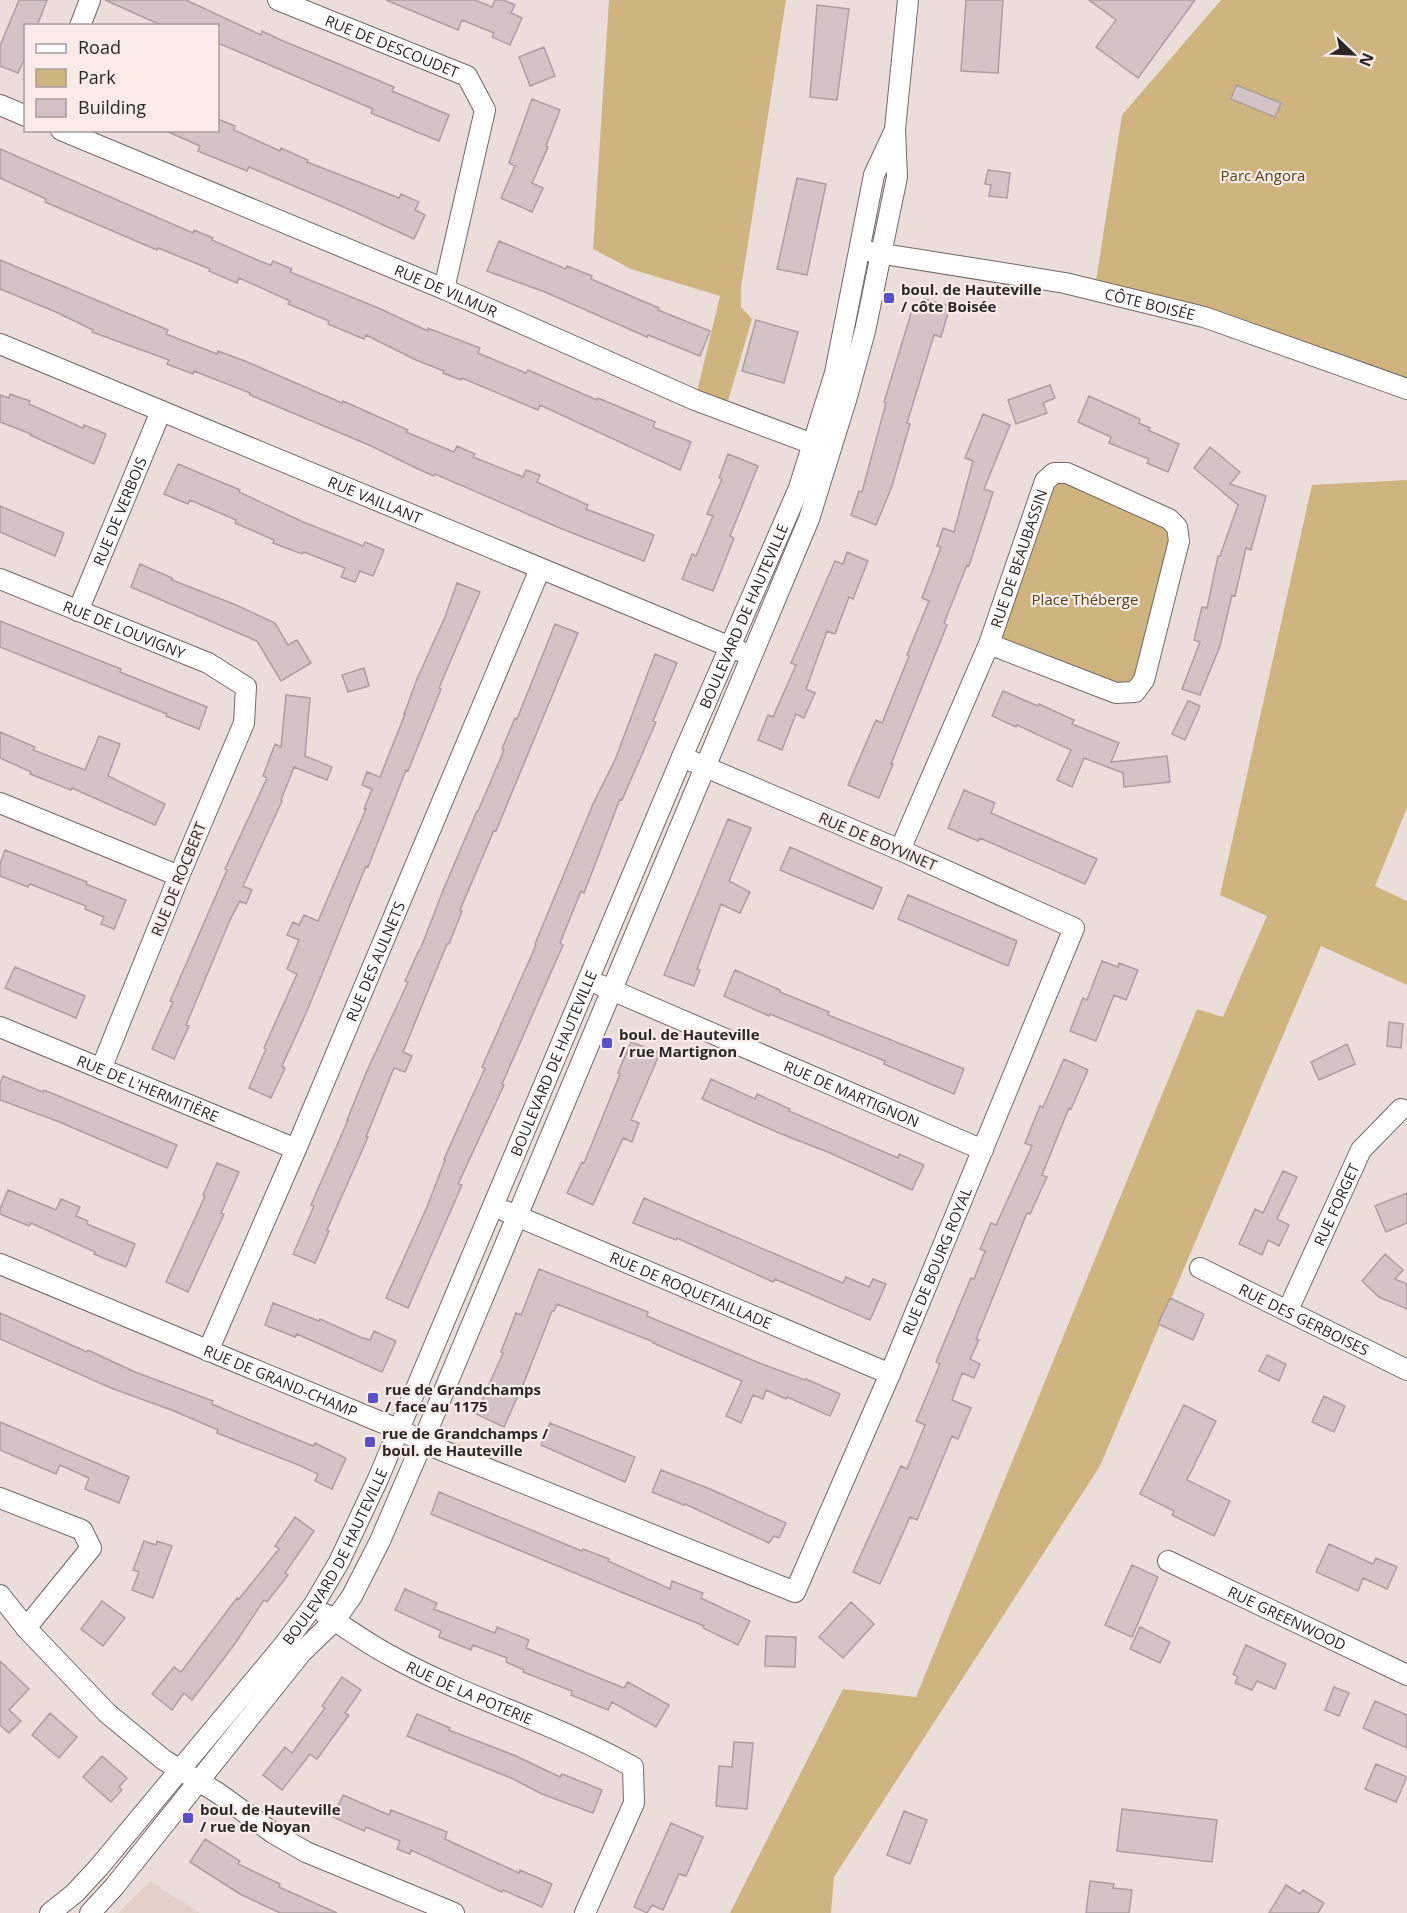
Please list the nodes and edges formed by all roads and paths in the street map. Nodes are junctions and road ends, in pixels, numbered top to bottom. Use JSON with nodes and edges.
{"nodes":[{"id":1,"x":90,"y":0,"type":"edge"},
{"id":2,"x":278,"y":0,"type":"edge"},
{"id":3,"x":908,"y":0,"type":"edge"},
{"id":4,"x":81,"y":24,"type":"edge"},
{"id":5,"x":0,"y":105,"type":"edge"},
{"id":6,"x":24,"y":115,"type":"edge"},
{"id":7,"x":895,"y":129,"type":"junction"},
{"id":8,"x":66,"y":132,"type":"edge"},
{"id":9,"x":859,"y":250,"type":"junction"},
{"id":10,"x":882,"y":253,"type":"junction"},
{"id":11,"x":444,"y":290,"type":"junction"},
{"id":12,"x":0,"y":344,"type":"edge"},
{"id":13,"x":1407,"y":389,"type":"edge"},
{"id":14,"x":161,"y":411,"type":"junction"},
{"id":15,"x":822,"y":448,"type":"junction"},
{"id":16,"x":540,"y":569,"type":"junction"},
{"id":17,"x":0,"y":579,"type":"edge"},
{"id":18,"x":78,"y":611,"type":"junction"},
{"id":19,"x":989,"y":644,"type":"junction"},
{"id":20,"x":729,"y":646,"type":"junction"},
{"id":21,"x":751,"y":655,"type":"junction"},
{"id":22,"x":246,"y":687,"type":"joint"},
{"id":23,"x":682,"y":757,"type":"junction"},
{"id":24,"x":704,"y":767,"type":"junction"},
{"id":25,"x":0,"y":802,"type":"edge"},
{"id":26,"x":900,"y":850,"type":"junction"},
{"id":27,"x":179,"y":876,"type":"junction"},
{"id":28,"x":1074,"y":928,"type":"joint"},
{"id":29,"x":589,"y":981,"type":"junction"},
{"id":30,"x":612,"y":991,"type":"junction"},
{"id":31,"x":0,"y":1027,"type":"edge"},
{"id":32,"x":101,"y":1070,"type":"junction"},
{"id":33,"x":1401,"y":1109,"type":"dead end"},
{"id":34,"x":296,"y":1149,"type":"junction"},
{"id":35,"x":984,"y":1150,"type":"junction"},
{"id":36,"x":494,"y":1206,"type":"junction"},
{"id":37,"x":517,"y":1216,"type":"junction"},
{"id":38,"x":0,"y":1264,"type":"edge"},
{"id":39,"x":1200,"y":1268,"type":"dead end"},
{"id":40,"x":1288,"y":1310,"type":"junction"},
{"id":41,"x":208,"y":1351,"type":"junction"},
{"id":42,"x":1407,"y":1370,"type":"edge"},
{"id":43,"x":890,"y":1374,"type":"junction"},
{"id":44,"x":400,"y":1431,"type":"junction"},
{"id":45,"x":423,"y":1441,"type":"junction"},
{"id":46,"x":0,"y":1498,"type":"edge"},
{"id":47,"x":1168,"y":1562,"type":"dead end"},
{"id":48,"x":795,"y":1592,"type":"joint"},
{"id":49,"x":0,"y":1595,"type":"edge"},
{"id":50,"x":313,"y":1606,"type":"junction"},
{"id":51,"x":335,"y":1620,"type":"junction"},
{"id":52,"x":26,"y":1628,"type":"junction"},
{"id":53,"x":1407,"y":1674,"type":"edge"},
{"id":54,"x":179,"y":1770,"type":"junction"},
{"id":55,"x":197,"y":1780,"type":"junction"},
{"id":56,"x":50,"y":1913,"type":"edge"},
{"id":57,"x":90,"y":1913,"type":"edge"},
{"id":58,"x":454,"y":1913,"type":"edge"},
{"id":59,"x":585,"y":1913,"type":"edge"}],
"edges":[{"from":1,"to":4,"type":"street"},
{"from":2,"to":11,"type":"street","name":"RUE DE DESCOUDET"},
{"from":3,"to":7,"type":"street","name":"BOULEVARD DE HAUTEVILLE"},
{"from":5,"to":6,"type":"street"},
{"from":7,"to":9,"type":"street","name":"BOULEVARD DE HAUTEVILLE"},
{"from":7,"to":10,"type":"street","name":"BOULEVARD DE HAUTEVILLE"},
{"from":8,"to":11,"type":"street","name":"RUE DE VILMUR"},
{"from":9,"to":10,"type":"street","name":"CÔTE BOISÉE"},
{"from":9,"to":15,"type":"street","name":"BOULEVARD DE HAUTEVILLE"},
{"from":10,"to":13,"type":"street","name":"CÔTE BOISÉE"},
{"from":10,"to":15,"type":"street","name":"BOULEVARD DE HAUTEVILLE"},
{"from":11,"to":15,"type":"street","name":"RUE DE VILMUR"},
{"from":12,"to":14,"type":"street","name":"RUE VAILLANT"},
{"from":14,"to":16,"type":"street","name":"RUE VAILLANT"},
{"from":14,"to":18,"type":"street","name":"RUE DE VERBOIS"},
{"from":15,"to":20,"type":"street","name":"BOULEVARD DE HAUTEVILLE"},
{"from":15,"to":21,"type":"street","name":"BOULEVARD DE HAUTEVILLE"},
{"from":16,"to":20,"type":"street","name":"RUE VAILLANT"},
{"from":16,"to":34,"type":"street","name":"RUE DES AULNETS"},
{"from":17,"to":18,"type":"street","name":"RUE DE LOUVIGNY"},
{"from":18,"to":22,"type":"street","name":"RUE DE LOUVIGNY"},
{"from":19,"to":19,"type":"street","name":"RUE DE BEAUBASSIN"},
{"from":19,"to":26,"type":"street","name":"RUE DE BEAUBASSIN"},
{"from":20,"to":21,"type":"street","name":"RUE VAILLANT"},
{"from":20,"to":23,"type":"street","name":"BOULEVARD DE HAUTEVILLE"},
{"from":21,"to":24,"type":"street","name":"BOULEVARD DE HAUTEVILLE"},
{"from":22,"to":27,"type":"street","name":"RUE DE ROCBERT"},
{"from":23,"to":24,"type":"street","name":"RUE DE BOYVINET"},
{"from":23,"to":29,"type":"street","name":"BOULEVARD DE HAUTEVILLE"},
{"from":24,"to":26,"type":"street","name":"RUE DE BOYVINET"},
{"from":24,"to":30,"type":"street","name":"BOULEVARD DE HAUTEVILLE"},
{"from":25,"to":27,"type":"street"},
{"from":26,"to":28,"type":"street","name":"RUE DE BOYVINET"},
{"from":27,"to":32,"type":"street","name":"RUE DE ROCBERT"},
{"from":28,"to":35,"type":"street","name":"RUE DE BOURG ROYAL"},
{"from":29,"to":30,"type":"street","name":"RUE DE MARTIGNON"},
{"from":29,"to":36,"type":"street","name":"BOULEVARD DE HAUTEVILLE"},
{"from":30,"to":35,"type":"street","name":"RUE DE MARTIGNON"},
{"from":30,"to":37,"type":"street","name":"BOULEVARD DE HAUTEVILLE"},
{"from":31,"to":32,"type":"street","name":"RUE DE L'HERMITIÈRE"},
{"from":32,"to":34,"type":"street","name":"RUE DE L'HERMITIÈRE"},
{"from":33,"to":40,"type":"street","name":"RUE FORGET"},
{"from":34,"to":41,"type":"street","name":"RUE DES AULNETS"},
{"from":35,"to":43,"type":"street","name":"RUE DE BOURG ROYAL"},
{"from":36,"to":37,"type":"street","name":"RUE DE ROQUETAILLADE"},
{"from":36,"to":44,"type":"street","name":"BOULEVARD DE HAUTEVILLE"},
{"from":37,"to":43,"type":"street","name":"RUE DE ROQUETAILLADE"},
{"from":37,"to":45,"type":"street","name":"BOULEVARD DE HAUTEVILLE"},
{"from":38,"to":41,"type":"street","name":"RUE DE GRAND-CHAMP"},
{"from":39,"to":40,"type":"street","name":"RUE DES GERBOISES"},
{"from":40,"to":42,"type":"street","name":"RUE DES GERBOISES"},
{"from":41,"to":44,"type":"street","name":"RUE DE GRAND-CHAMP"},
{"from":43,"to":48,"type":"street","name":"RUE DE BOURG ROYAL"},
{"from":44,"to":45,"type":"street","name":"RUE DE GRAND-CHAMP"},
{"from":44,"to":50,"type":"street","name":"BOULEVARD DE HAUTEVILLE"},
{"from":45,"to":48,"type":"street","name":"RUE DE GRAND-CHAMP"},
{"from":45,"to":51,"type":"street","name":"BOULEVARD DE HAUTEVILLE"},
{"from":46,"to":52,"type":"street"},
{"from":47,"to":53,"type":"street","name":"RUE GREENWOOD"},
{"from":49,"to":52,"type":"street"},
{"from":50,"to":51,"type":"street","name":"RUE DE LA POTERIE"},
{"from":50,"to":54,"type":"street","name":"BOULEVARD DE HAUTEVILLE"},
{"from":51,"to":55,"type":"street","name":"BOULEVARD DE HAUTEVILLE"},
{"from":51,"to":59,"type":"street","name":"RUE DE LA POTERIE"},
{"from":52,"to":54,"type":"street"},
{"from":54,"to":55,"type":"street"},
{"from":54,"to":56,"type":"street","name":"BOULEVARD DE HAUTEVILLE"},
{"from":55,"to":57,"type":"street","name":"BOULEVARD DE HAUTEVILLE"},
{"from":55,"to":58,"type":"street"}]}
